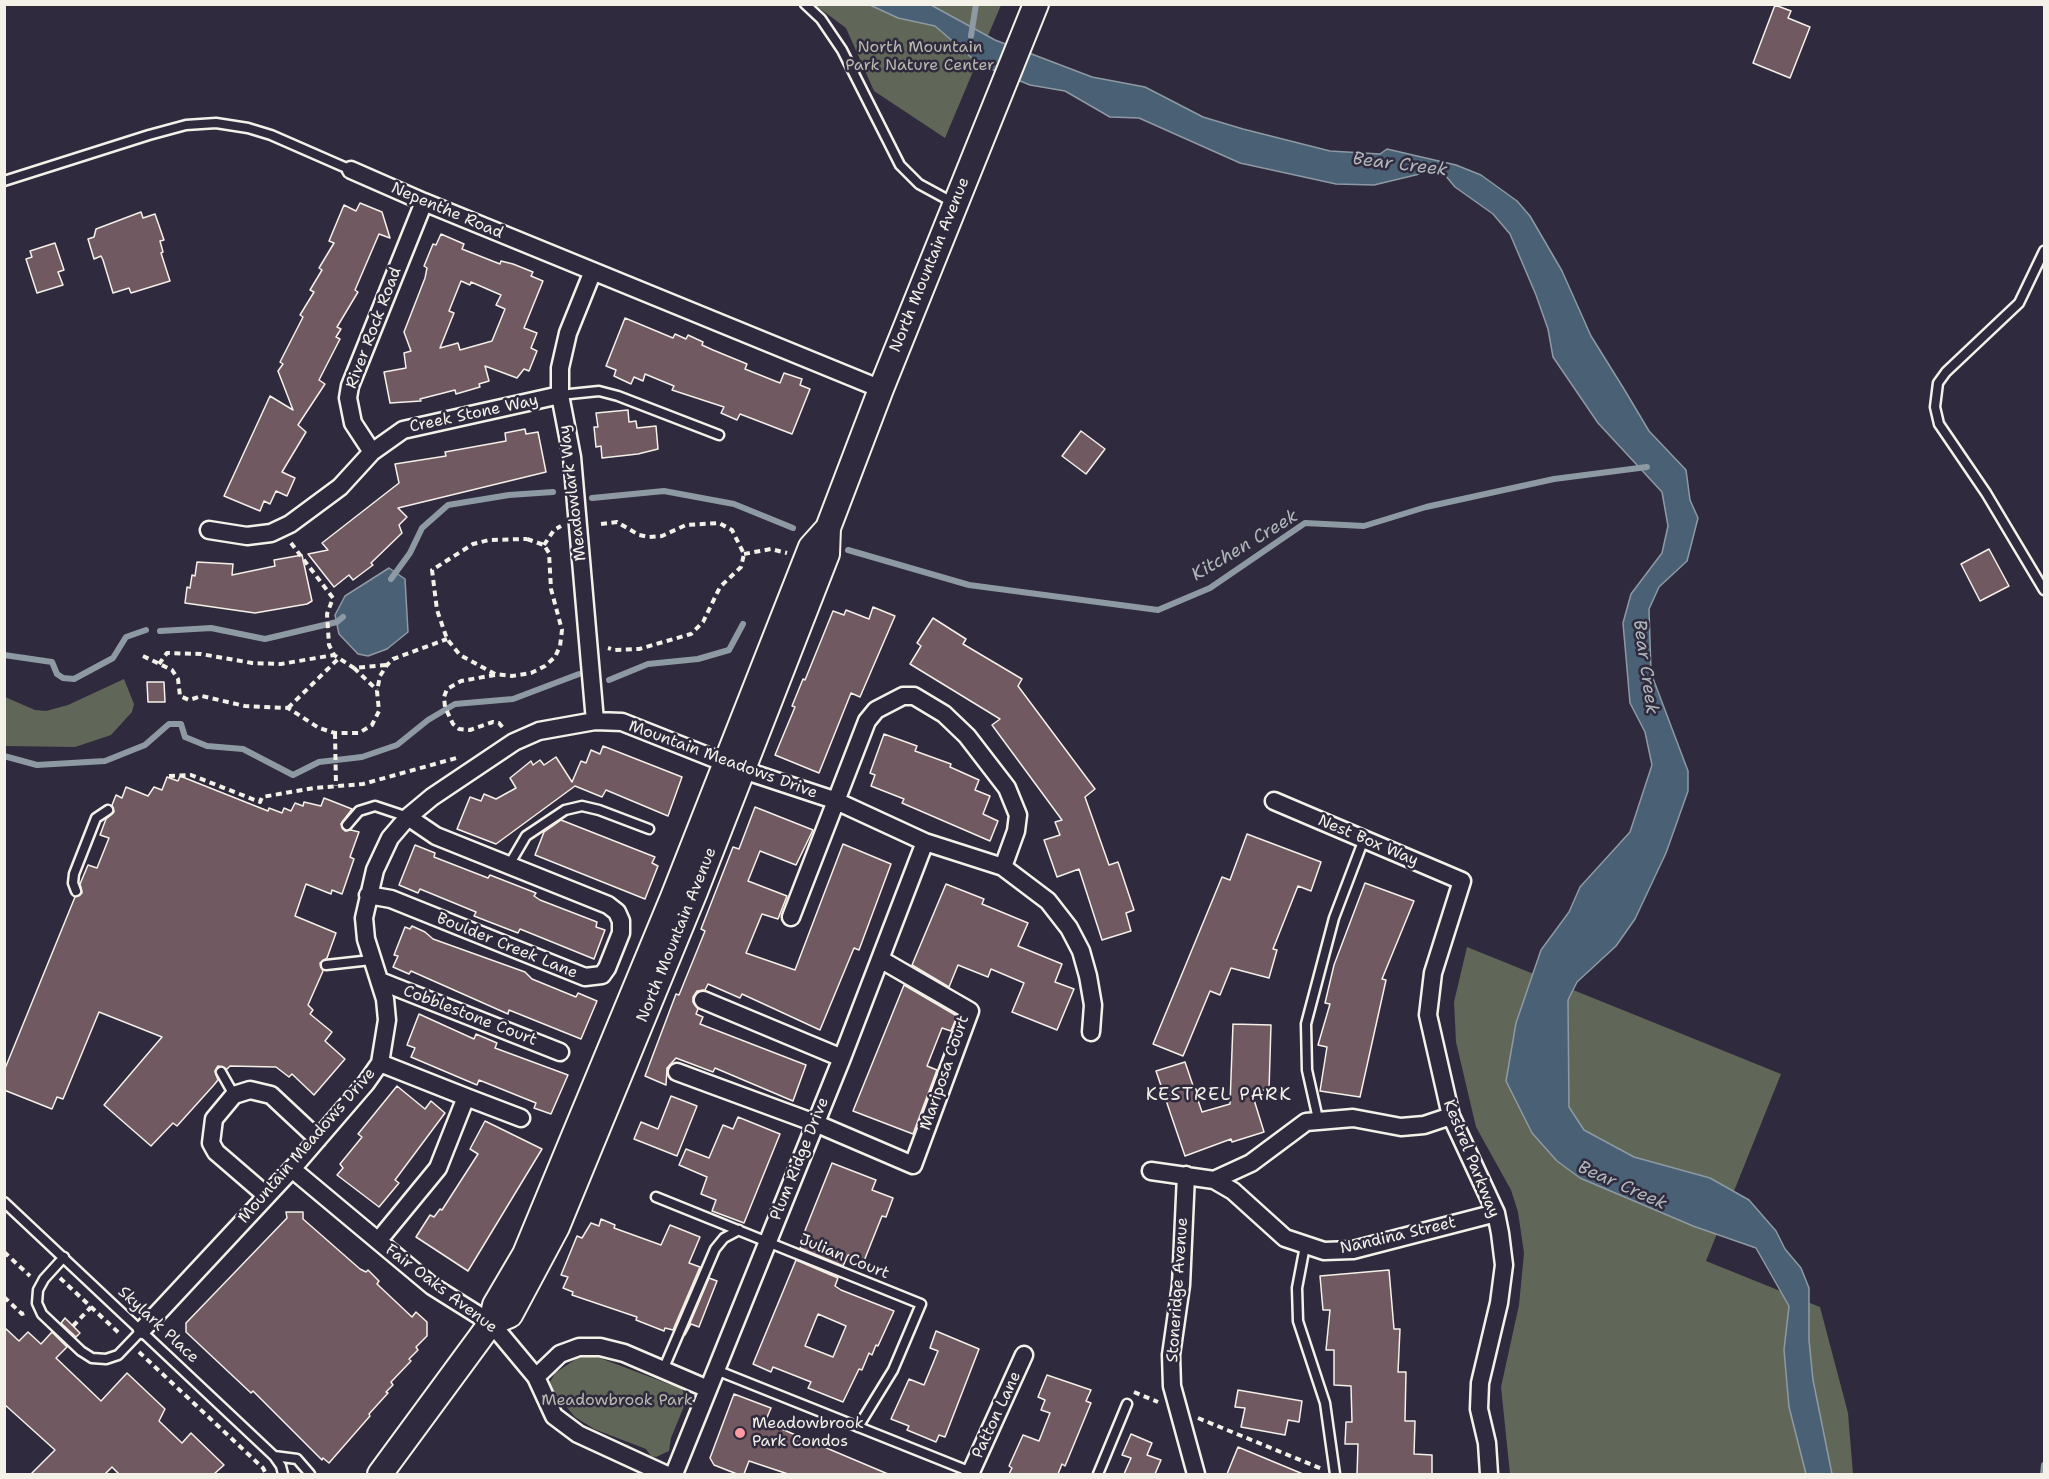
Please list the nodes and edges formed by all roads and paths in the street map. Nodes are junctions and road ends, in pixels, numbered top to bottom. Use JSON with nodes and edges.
{"nodes":[{"id":1,"x":805,"y":4,"type":"edge"},
{"id":2,"x":1032,"y":15,"type":"edge"},
{"id":3,"x":351,"y":170,"type":"joint"},
{"id":4,"x":4,"y":181,"type":"edge"},
{"id":5,"x":424,"y":202,"type":"junction"},
{"id":6,"x":954,"y":203,"type":"junction"},
{"id":7,"x":2044,"y":251,"type":"edge"},
{"id":8,"x":593,"y":271,"type":"junction"},
{"id":9,"x":881,"y":389,"type":"junction"},
{"id":10,"x":560,"y":395,"type":"junction"},
{"id":11,"x":719,"y":435,"type":"dead end"},
{"id":12,"x":372,"y":452,"type":"junction"},
{"id":13,"x":566,"y":524,"type":"dead end"},
{"id":14,"x":601,"y":524,"type":"dead end"},
{"id":15,"x":209,"y":530,"type":"dead end"},
{"id":16,"x":291,"y":543,"type":"dead end"},
{"id":17,"x":544,"y":545,"type":"junction"},
{"id":18,"x":792,"y":554,"type":"dead end"},
{"id":19,"x":744,"y":555,"type":"junction"},
{"id":20,"x":2044,"y":590,"type":"edge"},
{"id":21,"x":447,"y":639,"type":"junction"},
{"id":22,"x":608,"y":648,"type":"dead end"},
{"id":23,"x":143,"y":656,"type":"dead end"},
{"id":24,"x":336,"y":657,"type":"junction"},
{"id":25,"x":159,"y":664,"type":"junction"},
{"id":26,"x":387,"y":665,"type":"junction"},
{"id":27,"x":354,"y":668,"type":"junction"},
{"id":28,"x":495,"y":675,"type":"junction"},
{"id":29,"x":377,"y":690,"type":"junction"},
{"id":30,"x":288,"y":708,"type":"junction"},
{"id":31,"x":595,"y":721,"type":"junction"},
{"id":32,"x":506,"y":731,"type":"dead end"},
{"id":33,"x":335,"y":733,"type":"junction"},
{"id":34,"x":463,"y":759,"type":"dead end"},
{"id":35,"x":735,"y":766,"type":"junction"},
{"id":36,"x":169,"y":776,"type":"dead end"},
{"id":37,"x":336,"y":786,"type":"junction"},
{"id":38,"x":834,"y":800,"type":"junction"},
{"id":39,"x":1274,"y":801,"type":"dead end"},
{"id":40,"x":108,"y":810,"type":"dead end"},
{"id":41,"x":408,"y":817,"type":"junction"},
{"id":42,"x":348,"y":825,"type":"dead end"},
{"id":43,"x":649,"y":829,"type":"dead end"},
{"id":44,"x":1364,"y":839,"type":"junction"},
{"id":45,"x":925,"y":842,"type":"junction"},
{"id":46,"x":509,"y":865,"type":"junction"},
{"id":47,"x":1003,"y":867,"type":"junction"},
{"id":48,"x":1462,"y":881,"type":"joint"},
{"id":49,"x":76,"y":891,"type":"dead end"},
{"id":50,"x":368,"y":895,"type":"junction"},
{"id":51,"x":791,"y":917,"type":"dead end"},
{"id":52,"x":880,"y":959,"type":"junction"},
{"id":53,"x":371,"y":960,"type":"junction"},
{"id":54,"x":326,"y":965,"type":"dead end"},
{"id":55,"x":380,"y":981,"type":"junction"},
{"id":56,"x":703,"y":1000,"type":"dead end"},
{"id":57,"x":1091,"y":1032,"type":"dead end"},
{"id":58,"x":560,"y":1052,"type":"dead end"},
{"id":59,"x":842,"y":1058,"type":"junction"},
{"id":60,"x":380,"y":1063,"type":"junction"},
{"id":61,"x":221,"y":1072,"type":"dead end"},
{"id":62,"x":677,"y":1072,"type":"dead end"},
{"id":63,"x":234,"y":1095,"type":"junction"},
{"id":64,"x":466,"y":1097,"type":"junction"},
{"id":65,"x":1451,"y":1116,"type":"junction"},
{"id":66,"x":521,"y":1118,"type":"dead end"},
{"id":67,"x":1318,"y":1119,"type":"junction"},
{"id":68,"x":815,"y":1123,"type":"junction"},
{"id":69,"x":318,"y":1139,"type":"junction"},
{"id":70,"x":292,"y":1169,"type":"junction"},
{"id":71,"x":1151,"y":1171,"type":"dead end"},
{"id":72,"x":1186,"y":1175,"type":"junction"},
{"id":73,"x":1214,"y":1180,"type":"junction"},
{"id":74,"x":267,"y":1196,"type":"junction"},
{"id":75,"x":656,"y":1197,"type":"dead end"},
{"id":76,"x":4,"y":1202,"type":"edge"},
{"id":77,"x":1496,"y":1214,"type":"junction"},
{"id":78,"x":739,"y":1230,"type":"junction"},
{"id":79,"x":378,"y":1241,"type":"junction"},
{"id":80,"x":766,"y":1242,"type":"junction"},
{"id":81,"x":1305,"y":1246,"type":"junction"},
{"id":82,"x":4,"y":1252,"type":"edge"},
{"id":83,"x":64,"y":1257,"type":"junction"},
{"id":84,"x":52,"y":1270,"type":"junction"},
{"id":85,"x":31,"y":1277,"type":"dead end"},
{"id":86,"x":4,"y":1297,"type":"edge"},
{"id":87,"x":90,"y":1307,"type":"junction"},
{"id":88,"x":28,"y":1311,"type":"dead end"},
{"id":89,"x":491,"y":1323,"type":"junction"},
{"id":90,"x":73,"y":1326,"type":"dead end"},
{"id":91,"x":142,"y":1330,"type":"junction"},
{"id":92,"x":129,"y":1343,"type":"junction"},
{"id":93,"x":1024,"y":1355,"type":"dead end"},
{"id":94,"x":663,"y":1370,"type":"junction"},
{"id":95,"x":716,"y":1370,"type":"junction"},
{"id":96,"x":536,"y":1377,"type":"junction"},
{"id":97,"x":708,"y":1389,"type":"junction"},
{"id":98,"x":1130,"y":1390,"type":"dead end"},
{"id":99,"x":1127,"y":1404,"type":"dead end"},
{"id":100,"x":1180,"y":1411,"type":"junction"},
{"id":101,"x":858,"y":1427,"type":"junction"},
{"id":102,"x":274,"y":1456,"type":"junction"},
{"id":103,"x":970,"y":1473,"type":"edge"},
{"id":104,"x":266,"y":1474,"type":"edge"},
{"id":105,"x":283,"y":1474,"type":"edge"},
{"id":106,"x":310,"y":1474,"type":"edge"},
{"id":107,"x":380,"y":1474,"type":"edge"},
{"id":108,"x":664,"y":1474,"type":"edge"},
{"id":109,"x":674,"y":1474,"type":"edge"},
{"id":110,"x":1098,"y":1474,"type":"edge"},
{"id":111,"x":1196,"y":1474,"type":"edge"},
{"id":112,"x":1335,"y":1474,"type":"edge"},
{"id":113,"x":1489,"y":1474,"type":"edge"}],
"edges":[{"from":1,"to":6,"type":"lane"},
{"from":2,"to":6,"type":"street","name":"North Mountain Avenue"},
{"from":3,"to":4,"type":"lane","name":"Nepenthe Road"},
{"from":3,"to":5,"type":"street","name":"Nepenthe Road"},
{"from":5,"to":8,"type":"street","name":"Nepenthe Road"},
{"from":5,"to":12,"type":"street","name":"River Rock Road"},
{"from":6,"to":9,"type":"street","name":"North Mountain Avenue"},
{"from":7,"to":20,"type":"lane"},
{"from":8,"to":9,"type":"street","name":"Nepenthe Road"},
{"from":8,"to":10,"type":"street","name":"Meadowlark Way"},
{"from":9,"to":35,"type":"street","name":"North Mountain Avenue"},
{"from":10,"to":11,"type":"lane"},
{"from":10,"to":12,"type":"street","name":"Creek Stone Way"},
{"from":10,"to":31,"type":"street","name":"Meadowlark Way"},
{"from":12,"to":15,"type":"street","name":"Creek Stone Way"},
{"from":13,"to":17,"type":"path"},
{"from":14,"to":19,"type":"path"},
{"from":16,"to":24,"type":"path"},
{"from":17,"to":21,"type":"path"},
{"from":17,"to":28,"type":"path"},
{"from":18,"to":19,"type":"path"},
{"from":19,"to":22,"type":"path"},
{"from":21,"to":26,"type":"path"},
{"from":21,"to":28,"type":"path"},
{"from":23,"to":25,"type":"path"},
{"from":24,"to":25,"type":"path"},
{"from":24,"to":27,"type":"path"},
{"from":24,"to":30,"type":"path"},
{"from":25,"to":30,"type":"path"},
{"from":26,"to":27,"type":"path"},
{"from":26,"to":29,"type":"path"},
{"from":27,"to":29,"type":"path"},
{"from":28,"to":32,"type":"path"},
{"from":29,"to":33,"type":"path"},
{"from":30,"to":33,"type":"path"},
{"from":31,"to":35,"type":"street","name":"Mountain Meadows Drive"},
{"from":31,"to":41,"type":"street","name":"Mountain Meadows Drive"},
{"from":33,"to":37,"type":"path"},
{"from":34,"to":37,"type":"path"},
{"from":35,"to":38,"type":"street","name":"Mountain Meadows Drive"},
{"from":35,"to":89,"type":"street","name":"North Mountain Avenue"},
{"from":36,"to":37,"type":"path"},
{"from":38,"to":45,"type":"street","name":"Mountain Meadows Drive"},
{"from":38,"to":47,"type":"street"},
{"from":38,"to":51,"type":"street"},
{"from":39,"to":44,"type":"street","name":"Nest Box Way"},
{"from":40,"to":49,"type":"lane"},
{"from":41,"to":42,"type":"lane"},
{"from":41,"to":46,"type":"street","name":"Boulder Creek Lane"},
{"from":41,"to":50,"type":"street","name":"Mountain Meadows Drive"},
{"from":43,"to":46,"type":"lane"},
{"from":44,"to":48,"type":"street","name":"Nest Box Way"},
{"from":44,"to":67,"type":"lane"},
{"from":45,"to":47,"type":"street","name":"Mountain Meadows Drive"},
{"from":45,"to":52,"type":"street","name":"Plum Ridge Drive"},
{"from":46,"to":50,"type":"street","name":"Boulder Creek Lane"},
{"from":47,"to":57,"type":"street","name":"Mountain Meadows Drive"},
{"from":48,"to":65,"type":"street","name":"Kestrel Parkway"},
{"from":50,"to":53,"type":"street","name":"Mountain Meadows Drive"},
{"from":52,"to":59,"type":"street","name":"Plum Ridge Drive"},
{"from":52,"to":68,"type":"street","name":"Mariposa Court"},
{"from":53,"to":54,"type":"lane"},
{"from":53,"to":55,"type":"street","name":"Mountain Meadows Drive"},
{"from":55,"to":58,"type":"street","name":"Cobblestone Court"},
{"from":55,"to":60,"type":"street","name":"Mountain Meadows Drive"},
{"from":56,"to":59,"type":"street"},
{"from":59,"to":68,"type":"street","name":"Plum Ridge Drive"},
{"from":60,"to":64,"type":"street"},
{"from":60,"to":69,"type":"street","name":"Mountain Meadows Drive"},
{"from":61,"to":63,"type":"lane"},
{"from":62,"to":68,"type":"street"},
{"from":63,"to":69,"type":"street"},
{"from":63,"to":74,"type":"street"},
{"from":64,"to":66,"type":"street"},
{"from":64,"to":79,"type":"street"},
{"from":65,"to":67,"type":"street"},
{"from":65,"to":77,"type":"street","name":"Kestrel Parkway"},
{"from":67,"to":73,"type":"street"},
{"from":68,"to":80,"type":"street","name":"Plum Ridge Drive"},
{"from":69,"to":70,"type":"street","name":"Mountain Meadows Drive"},
{"from":70,"to":74,"type":"street","name":"Mountain Meadows Drive"},
{"from":70,"to":79,"type":"street","name":"Fair Oaks Avenue"},
{"from":71,"to":72,"type":"street","name":"Nandina Street"},
{"from":72,"to":73,"type":"street","name":"Nandina Street"},
{"from":72,"to":100,"type":"street","name":"Stoneridge Avenue"},
{"from":73,"to":81,"type":"street","name":"Nandina Street"},
{"from":74,"to":91,"type":"street","name":"Mountain Meadows Drive"},
{"from":75,"to":78,"type":"lane","name":"Julian Court"},
{"from":76,"to":83,"type":"lane","name":"Skylark Place"},
{"from":77,"to":81,"type":"street","name":"Nandina Street"},
{"from":77,"to":113,"type":"street","name":"Kestrel Parkway"},
{"from":78,"to":80,"type":"lane","name":"Julian Court"},
{"from":78,"to":94,"type":"lane"},
{"from":79,"to":89,"type":"street","name":"Fair Oaks Avenue"},
{"from":80,"to":95,"type":"street","name":"Plum Ridge Drive"},
{"from":80,"to":101,"type":"lane","name":"Julian Court"},
{"from":81,"to":112,"type":"lane"},
{"from":82,"to":85,"type":"path"},
{"from":83,"to":84,"type":"lane"},
{"from":83,"to":91,"type":"lane","name":"Skylark Place"},
{"from":84,"to":87,"type":"path"},
{"from":84,"to":92,"type":"lane"},
{"from":86,"to":88,"type":"path"},
{"from":87,"to":90,"type":"path"},
{"from":87,"to":92,"type":"path"},
{"from":89,"to":96,"type":"street","name":"Fair Oaks Avenue"},
{"from":89,"to":107,"type":"street","name":"North Mountain Avenue"},
{"from":91,"to":92,"type":"lane"},
{"from":91,"to":102,"type":"lane","name":"Skylark Place"},
{"from":92,"to":104,"type":"path"},
{"from":93,"to":103,"type":"street","name":"Patton Lane"},
{"from":94,"to":96,"type":"street"},
{"from":94,"to":97,"type":"street"},
{"from":95,"to":97,"type":"street","name":"Plum Ridge Drive"},
{"from":95,"to":101,"type":"lane"},
{"from":96,"to":108,"type":"street","name":"Fair Oaks Avenue"},
{"from":97,"to":109,"type":"street","name":"Plum Ridge Drive"},
{"from":98,"to":100,"type":"path"},
{"from":99,"to":110,"type":"lane"},
{"from":100,"to":111,"type":"street","name":"Stoneridge Avenue"},
{"from":100,"to":112,"type":"path"},
{"from":101,"to":103,"type":"lane"},
{"from":102,"to":105,"type":"lane","name":"Skylark Place"},
{"from":102,"to":106,"type":"lane"}]}
